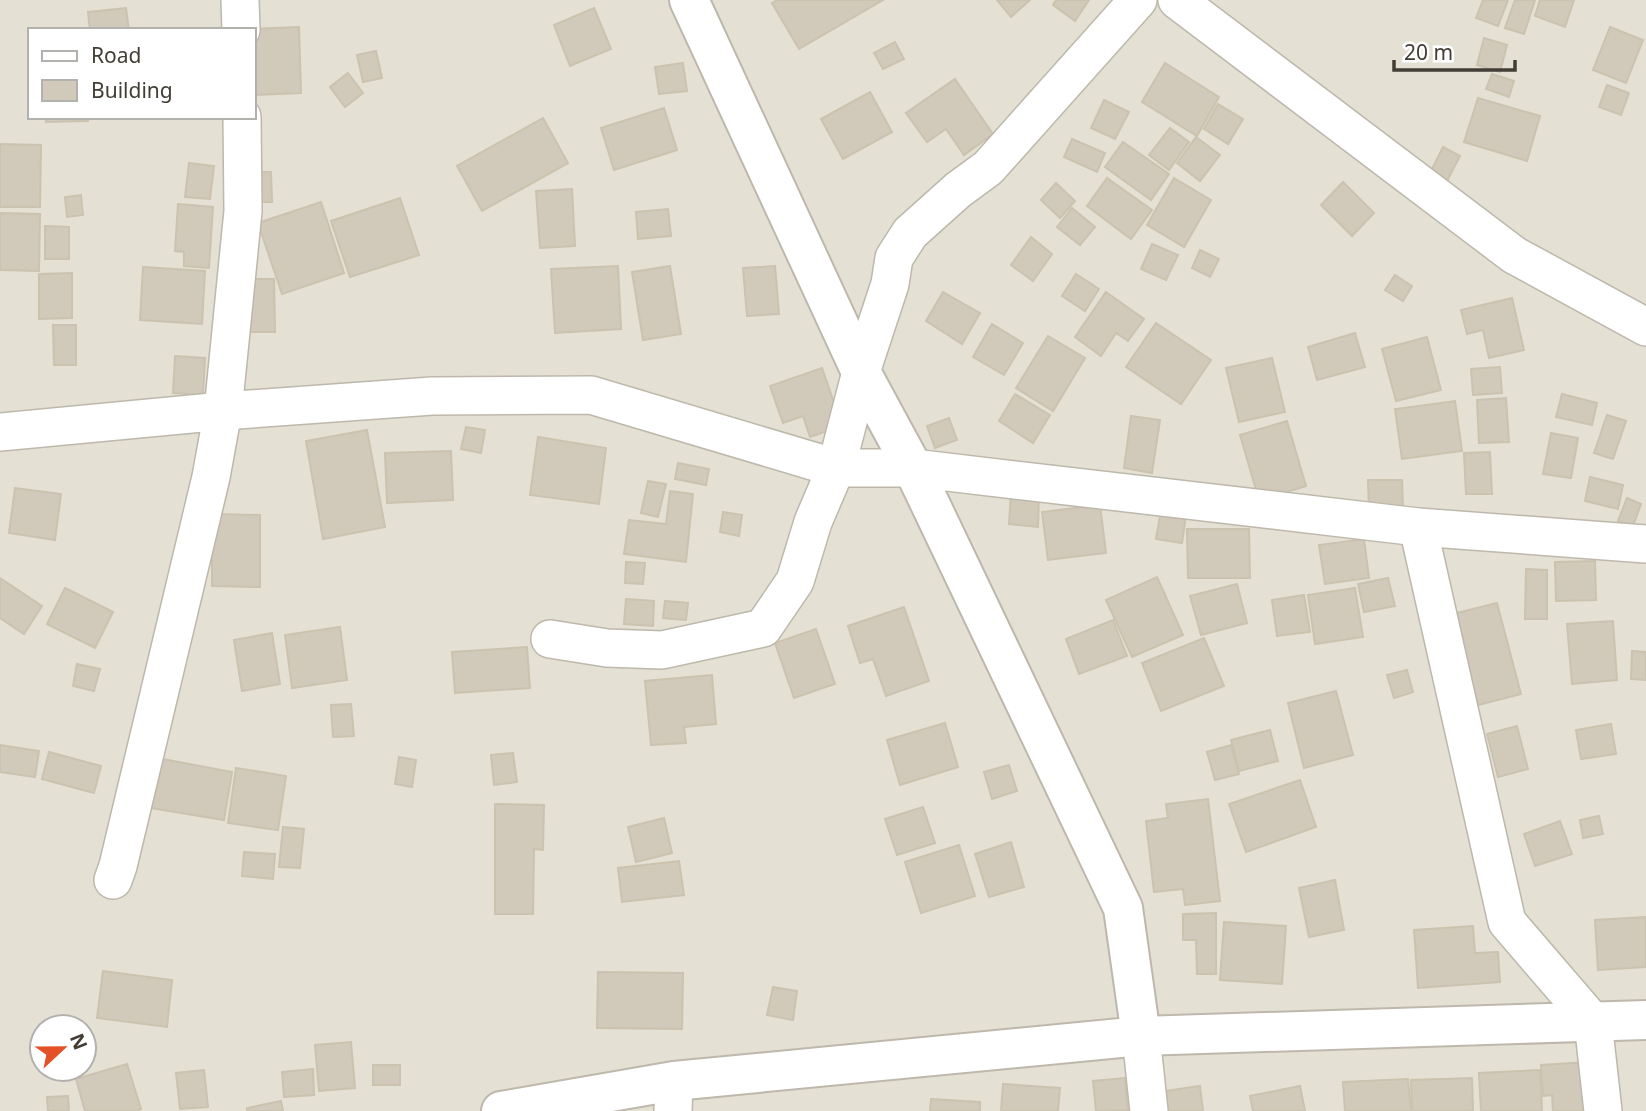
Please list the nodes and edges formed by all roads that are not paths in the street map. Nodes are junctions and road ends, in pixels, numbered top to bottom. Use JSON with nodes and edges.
{"nodes":[{"id":1,"x":240,"y":0,"type":"edge"},
{"id":2,"x":689,"y":0,"type":"edge"},
{"id":3,"x":1138,"y":0,"type":"edge"},
{"id":4,"x":1177,"y":0,"type":"edge"},
{"id":5,"x":241,"y":28,"type":"edge"},
{"id":6,"x":242,"y":119,"type":"edge"},
{"id":7,"x":1646,"y":327,"type":"edge"},
{"id":8,"x":862,"y":372,"type":"junction"},
{"id":9,"x":223,"y":411,"type":"junction"},
{"id":10,"x":0,"y":432,"type":"edge"},
{"id":11,"x":836,"y":468,"type":"junction"},
{"id":12,"x":913,"y":468,"type":"junction"},
{"id":13,"x":1418,"y":527,"type":"junction"},
{"id":14,"x":1646,"y":544,"type":"edge"},
{"id":15,"x":550,"y":639,"type":"dead end"},
{"id":16,"x":113,"y":880,"type":"dead end"},
{"id":17,"x":1646,"y":1020,"type":"edge"},
{"id":18,"x":1593,"y":1022,"type":"junction"},
{"id":19,"x":1141,"y":1036,"type":"junction"},
{"id":20,"x":673,"y":1096,"type":"edge"},
{"id":21,"x":501,"y":1111,"type":"edge"},
{"id":22,"x":1149,"y":1111,"type":"edge"},
{"id":23,"x":1603,"y":1111,"type":"edge"}],
"edges":[{"from":1,"to":5,"type":"street"},
{"from":2,"to":8,"type":"street"},
{"from":3,"to":8,"type":"street"},
{"from":4,"to":7,"type":"street"},
{"from":6,"to":9,"type":"street"},
{"from":8,"to":11,"type":"street"},
{"from":8,"to":12,"type":"street"},
{"from":9,"to":10,"type":"street"},
{"from":9,"to":11,"type":"street"},
{"from":9,"to":16,"type":"street"},
{"from":11,"to":12,"type":"street"},
{"from":11,"to":15,"type":"street"},
{"from":12,"to":13,"type":"street"},
{"from":12,"to":19,"type":"street"},
{"from":13,"to":14,"type":"street"},
{"from":13,"to":18,"type":"street"},
{"from":17,"to":18,"type":"street"},
{"from":18,"to":19,"type":"street"},
{"from":18,"to":23,"type":"street"},
{"from":19,"to":20,"type":"street"},
{"from":19,"to":22,"type":"street"},
{"from":20,"to":21,"type":"street"}]}
